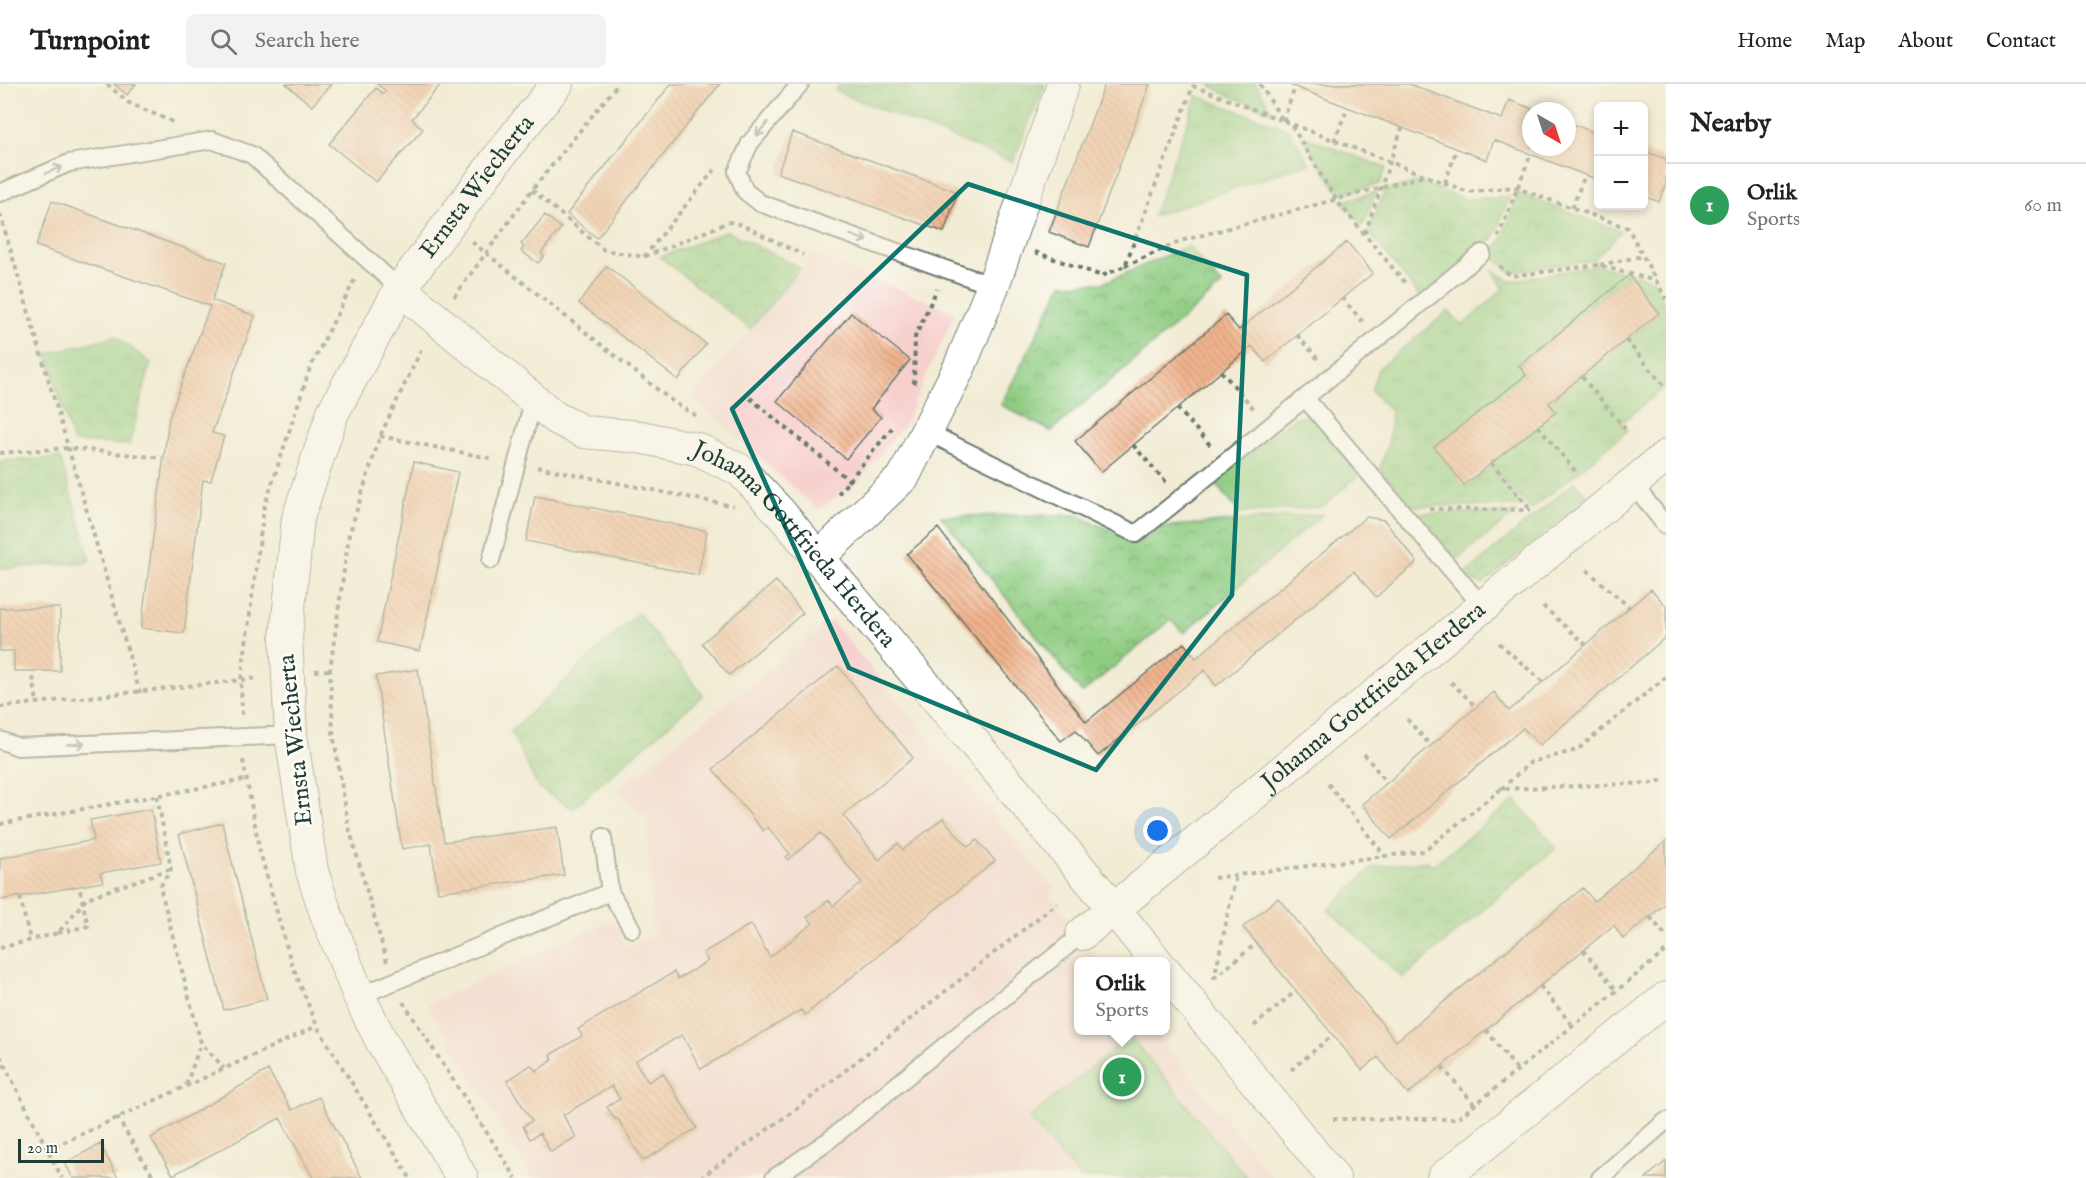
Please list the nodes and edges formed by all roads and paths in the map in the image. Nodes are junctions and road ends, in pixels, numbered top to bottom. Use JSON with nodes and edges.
{"nodes":[{"id":1,"x":107,"y":84,"type":"edge"},
{"id":2,"x":557,"y":84,"type":"edge"},
{"id":3,"x":618,"y":84,"type":"edge"},
{"id":4,"x":800,"y":84,"type":"edge"},
{"id":5,"x":1063,"y":84,"type":"edge"},
{"id":6,"x":1260,"y":84,"type":"edge"},
{"id":7,"x":1194,"y":85,"type":"edge"},
{"id":8,"x":1295,"y":87,"type":"dead end"},
{"id":9,"x":1348,"y":107,"type":"dead end"},
{"id":10,"x":1283,"y":122,"type":"junction"},
{"id":11,"x":1291,"y":126,"type":"junction"},
{"id":12,"x":1402,"y":128,"type":"dead end"},
{"id":13,"x":212,"y":140,"type":"junction"},
{"id":14,"x":1334,"y":141,"type":"junction"},
{"id":15,"x":1457,"y":148,"type":"dead end"},
{"id":16,"x":1530,"y":156,"type":"edge"},
{"id":17,"x":1390,"y":162,"type":"junction"},
{"id":18,"x":1425,"y":175,"type":"junction"},
{"id":19,"x":1585,"y":175,"type":"dead end"},
{"id":20,"x":1445,"y":183,"type":"junction"},
{"id":21,"x":1381,"y":187,"type":"junction"},
{"id":22,"x":1518,"y":188,"type":"junction"},
{"id":23,"x":532,"y":190,"type":"junction"},
{"id":24,"x":0,"y":193,"type":"edge"},
{"id":25,"x":1336,"y":200,"type":"junction"},
{"id":26,"x":1572,"y":208,"type":"junction"},
{"id":27,"x":0,"y":213,"type":"edge"},
{"id":28,"x":448,"y":223,"type":"junction"},
{"id":29,"x":1365,"y":233,"type":"junction"},
{"id":30,"x":1027,"y":250,"type":"dead end"},
{"id":31,"x":486,"y":253,"type":"junction"},
{"id":32,"x":1482,"y":253,"type":"junction"},
{"id":33,"x":803,"y":255,"type":"dead end"},
{"id":34,"x":1643,"y":256,"type":"junction"},
{"id":35,"x":1596,"y":265,"type":"junction"},
{"id":36,"x":1125,"y":266,"type":"junction"},
{"id":37,"x":1656,"y":280,"type":"junction"},
{"id":38,"x":939,"y":284,"type":"dead end"},
{"id":39,"x":993,"y":286,"type":"junction"},
{"id":40,"x":400,"y":289,"type":"junction"},
{"id":41,"x":1411,"y":291,"type":"dead end"},
{"id":42,"x":1664,"y":292,"type":"edge"},
{"id":43,"x":1342,"y":298,"type":"dead end"},
{"id":44,"x":453,"y":299,"type":"dead end"},
{"id":45,"x":1666,"y":299,"type":"edge"},
{"id":46,"x":1297,"y":335,"type":"dead end"},
{"id":47,"x":1377,"y":339,"type":"junction"},
{"id":48,"x":1626,"y":340,"type":"dead end"},
{"id":49,"x":425,"y":341,"type":"dead end"},
{"id":50,"x":1221,"y":371,"type":"dead end"},
{"id":51,"x":1333,"y":376,"type":"junction"},
{"id":52,"x":1582,"y":376,"type":"dead end"},
{"id":53,"x":1666,"y":388,"type":"edge"},
{"id":54,"x":912,"y":391,"type":"dead end"},
{"id":55,"x":750,"y":398,"type":"dead end"},
{"id":56,"x":1305,"y":398,"type":"junction"},
{"id":57,"x":533,"y":402,"type":"junction"},
{"id":58,"x":1177,"y":408,"type":"dead end"},
{"id":59,"x":699,"y":418,"type":"dead end"},
{"id":60,"x":1538,"y":426,"type":"dead end"},
{"id":61,"x":893,"y":427,"type":"dead end"},
{"id":62,"x":1269,"y":427,"type":"junction"},
{"id":63,"x":1627,"y":430,"type":"dead end"},
{"id":64,"x":927,"y":432,"type":"junction"},
{"id":65,"x":380,"y":436,"type":"junction"},
{"id":66,"x":1133,"y":445,"type":"dead end"},
{"id":67,"x":68,"y":448,"type":"junction"},
{"id":68,"x":0,"y":453,"type":"edge"},
{"id":69,"x":1666,"y":456,"type":"edge"},
{"id":70,"x":162,"y":458,"type":"dead end"},
{"id":71,"x":505,"y":461,"type":"dead end"},
{"id":72,"x":1225,"y":462,"type":"junction"},
{"id":73,"x":1491,"y":463,"type":"dead end"},
{"id":74,"x":533,"y":466,"type":"dead end"},
{"id":75,"x":1576,"y":472,"type":"dead end"},
{"id":76,"x":849,"y":481,"type":"junction"},
{"id":77,"x":1633,"y":484,"type":"junction"},
{"id":78,"x":859,"y":488,"type":"dead end"},
{"id":79,"x":836,"y":496,"type":"dead end"},
{"id":80,"x":1180,"y":498,"type":"junction"},
{"id":81,"x":738,"y":507,"type":"dead end"},
{"id":82,"x":1399,"y":509,"type":"junction"},
{"id":83,"x":1666,"y":526,"type":"edge"},
{"id":84,"x":818,"y":558,"type":"junction"},
{"id":85,"x":491,"y":560,"type":"dead end"},
{"id":86,"x":1587,"y":570,"type":"dead end"},
{"id":87,"x":1543,"y":606,"type":"dead end"},
{"id":88,"x":1483,"y":607,"type":"junction"},
{"id":89,"x":1630,"y":608,"type":"dead end"},
{"id":90,"x":1498,"y":643,"type":"dead end"},
{"id":91,"x":1586,"y":645,"type":"dead end"},
{"id":92,"x":33,"y":677,"type":"dead end"},
{"id":93,"x":1666,"y":677,"type":"edge"},
{"id":94,"x":242,"y":681,"type":"dead end"},
{"id":95,"x":1451,"y":682,"type":"dead end"},
{"id":96,"x":1543,"y":682,"type":"dead end"},
{"id":97,"x":140,"y":693,"type":"junction"},
{"id":98,"x":37,"y":703,"type":"junction"},
{"id":99,"x":0,"y":706,"type":"edge"},
{"id":100,"x":1476,"y":708,"type":"dead end"},
{"id":101,"x":1407,"y":719,"type":"dead end"},
{"id":102,"x":291,"y":735,"type":"junction"},
{"id":103,"x":0,"y":740,"type":"edge"},
{"id":104,"x":1431,"y":746,"type":"dead end"},
{"id":105,"x":242,"y":753,"type":"dead end"},
{"id":106,"x":1364,"y":754,"type":"dead end"},
{"id":107,"x":1666,"y":778,"type":"edge"},
{"id":108,"x":244,"y":780,"type":"junction"},
{"id":109,"x":1387,"y":783,"type":"dead end"},
{"id":110,"x":1328,"y":784,"type":"dead end"},
{"id":111,"x":1501,"y":789,"type":"junction"},
{"id":112,"x":157,"y":796,"type":"junction"},
{"id":113,"x":0,"y":824,"type":"edge"},
{"id":114,"x":603,"y":837,"type":"dead end"},
{"id":115,"x":1386,"y":856,"type":"junction"},
{"id":116,"x":171,"y":869,"type":"junction"},
{"id":117,"x":1236,"y":875,"type":"junction"},
{"id":118,"x":1214,"y":878,"type":"dead end"},
{"id":119,"x":78,"y":886,"type":"dead end"},
{"id":120,"x":610,"y":892,"type":"junction"},
{"id":121,"x":20,"y":897,"type":"dead end"},
{"id":122,"x":83,"y":902,"type":"junction"},
{"id":123,"x":1058,"y":903,"type":"dead end"},
{"id":124,"x":1114,"y":909,"type":"junction"},
{"id":125,"x":1650,"y":917,"type":"dead end"},
{"id":126,"x":632,"y":929,"type":"dead end"},
{"id":127,"x":58,"y":933,"type":"junction"},
{"id":128,"x":1082,"y":934,"type":"joint"},
{"id":129,"x":1666,"y":936,"type":"edge"},
{"id":130,"x":30,"y":940,"type":"junction"},
{"id":131,"x":1257,"y":943,"type":"dead end"},
{"id":132,"x":0,"y":948,"type":"edge"},
{"id":133,"x":1583,"y":950,"type":"dead end"},
{"id":134,"x":1666,"y":951,"type":"edge"},
{"id":135,"x":1153,"y":957,"type":"edge"},
{"id":136,"x":1170,"y":977,"type":"edge"},
{"id":137,"x":394,"y":982,"type":"junction"},
{"id":138,"x":1540,"y":986,"type":"dead end"},
{"id":139,"x":1296,"y":991,"type":"dead end"},
{"id":140,"x":1617,"y":991,"type":"junction"},
{"id":141,"x":360,"y":996,"type":"junction"},
{"id":142,"x":1666,"y":998,"type":"edge"},
{"id":143,"x":316,"y":1026,"type":"junction"},
{"id":144,"x":1254,"y":1026,"type":"dead end"},
{"id":145,"x":1573,"y":1026,"type":"junction"},
{"id":146,"x":1486,"y":1030,"type":"dead end"},
{"id":147,"x":1333,"y":1035,"type":"dead end"},
{"id":148,"x":201,"y":1043,"type":"junction"},
{"id":149,"x":0,"y":1056,"type":"edge"},
{"id":150,"x":1442,"y":1067,"type":"dead end"},
{"id":151,"x":224,"y":1068,"type":"junction"},
{"id":152,"x":1291,"y":1070,"type":"dead end"},
{"id":153,"x":1518,"y":1071,"type":"junction"},
{"id":154,"x":186,"y":1086,"type":"junction"},
{"id":155,"x":1475,"y":1105,"type":"junction"},
{"id":156,"x":117,"y":1117,"type":"junction"},
{"id":157,"x":1333,"y":1119,"type":"dead end"},
{"id":158,"x":1666,"y":1121,"type":"edge"},
{"id":159,"x":47,"y":1150,"type":"junction"},
{"id":160,"x":62,"y":1178,"type":"edge"},
{"id":161,"x":154,"y":1178,"type":"edge"},
{"id":162,"x":410,"y":1178,"type":"edge"},
{"id":163,"x":462,"y":1178,"type":"edge"},
{"id":164,"x":516,"y":1178,"type":"edge"},
{"id":165,"x":700,"y":1178,"type":"edge"},
{"id":166,"x":774,"y":1178,"type":"edge"},
{"id":167,"x":1334,"y":1178,"type":"edge"},
{"id":168,"x":1443,"y":1178,"type":"edge"},
{"id":169,"x":1600,"y":1178,"type":"edge"}],
"edges":[{"from":1,"to":13,"type":"path"},
{"from":2,"to":28,"type":"street","name":"Ernsta Wiecherta"},
{"from":3,"to":23,"type":"path"},
{"from":4,"to":39,"type":"lane","one_way":true},
{"from":5,"to":39,"type":"street"},
{"from":6,"to":10,"type":"path"},
{"from":7,"to":10,"type":"path"},
{"from":7,"to":36,"type":"path"},
{"from":8,"to":10,"type":"path"},
{"from":9,"to":14,"type":"path"},
{"from":10,"to":11,"type":"path"},
{"from":11,"to":14,"type":"path"},
{"from":11,"to":25,"type":"path"},
{"from":12,"to":17,"type":"path"},
{"from":24,"to":13,"type":"lane","one_way":true},
{"from":13,"to":40,"type":"lane"},
{"from":14,"to":17,"type":"path"},
{"from":15,"to":20,"type":"path"},
{"from":16,"to":22,"type":"path"},
{"from":17,"to":18,"type":"path"},
{"from":17,"to":21,"type":"path"},
{"from":18,"to":20,"type":"path"},
{"from":18,"to":21,"type":"path"},
{"from":19,"to":26,"type":"path"},
{"from":20,"to":22,"type":"path"},
{"from":21,"to":25,"type":"path"},
{"from":21,"to":29,"type":"path"},
{"from":22,"to":26,"type":"path"},
{"from":22,"to":32,"type":"path"},
{"from":23,"to":31,"type":"path"},
{"from":23,"to":33,"type":"path"},
{"from":25,"to":29,"type":"path"},
{"from":25,"to":36,"type":"path"},
{"from":26,"to":34,"type":"path"},
{"from":27,"to":67,"type":"path"},
{"from":28,"to":31,"type":"path"},
{"from":28,"to":40,"type":"street","name":"Ernsta Wiecherta"},
{"from":29,"to":41,"type":"path"},
{"from":30,"to":36,"type":"path"},
{"from":31,"to":44,"type":"path"},
{"from":31,"to":59,"type":"path"},
{"from":32,"to":35,"type":"path"},
{"from":32,"to":47,"type":"lane"},
{"from":34,"to":35,"type":"path"},
{"from":34,"to":37,"type":"path"},
{"from":35,"to":37,"type":"path"},
{"from":37,"to":42,"type":"path"},
{"from":38,"to":54,"type":"path"},
{"from":39,"to":64,"type":"street"},
{"from":40,"to":57,"type":"street","name":"Johanna Gottfrieda Herdera"},
{"from":40,"to":102,"type":"street","name":"Ernsta Wiecherta"},
{"from":42,"to":45,"type":"path"},
{"from":43,"to":47,"type":"path"},
{"from":46,"to":51,"type":"path"},
{"from":47,"to":51,"type":"lane"},
{"from":48,"to":53,"type":"path"},
{"from":49,"to":65,"type":"path"},
{"from":50,"to":62,"type":"path"},
{"from":51,"to":56,"type":"lane"},
{"from":52,"to":63,"type":"path"},
{"from":55,"to":76,"type":"path"},
{"from":56,"to":62,"type":"lane"},
{"from":56,"to":82,"type":"lane"},
{"from":57,"to":84,"type":"street","name":"Johanna Gottfrieda Herdera"},
{"from":57,"to":85,"type":"lane"},
{"from":58,"to":72,"type":"path"},
{"from":60,"to":75,"type":"path"},
{"from":61,"to":76,"type":"path"},
{"from":62,"to":72,"type":"lane"},
{"from":64,"to":80,"type":"lane"},
{"from":64,"to":84,"type":"street"},
{"from":65,"to":71,"type":"path"},
{"from":65,"to":137,"type":"path"},
{"from":66,"to":80,"type":"path"},
{"from":67,"to":68,"type":"path"},
{"from":67,"to":70,"type":"path"},
{"from":67,"to":97,"type":"path"},
{"from":69,"to":77,"type":"street","name":"Johanna Gottfrieda Herdera"},
{"from":72,"to":80,"type":"lane"},
{"from":73,"to":82,"type":"path"},
{"from":74,"to":81,"type":"path"},
{"from":76,"to":78,"type":"path"},
{"from":76,"to":79,"type":"path"},
{"from":77,"to":83,"type":"lane"},
{"from":77,"to":88,"type":"street","name":"Johanna Gottfrieda Herdera"},
{"from":82,"to":88,"type":"lane"},
{"from":84,"to":124,"type":"street","name":"Johanna Gottfrieda Herdera"},
{"from":86,"to":89,"type":"path"},
{"from":87,"to":91,"type":"path"},
{"from":88,"to":124,"type":"street","name":"Johanna Gottfrieda Herdera"},
{"from":90,"to":96,"type":"path"},
{"from":92,"to":98,"type":"path"},
{"from":93,"to":111,"type":"path"},
{"from":94,"to":97,"type":"path"},
{"from":95,"to":100,"type":"path"},
{"from":97,"to":98,"type":"path"},
{"from":98,"to":99,"type":"path"},
{"from":101,"to":104,"type":"path"},
{"from":103,"to":102,"type":"lane","one_way":true},
{"from":102,"to":141,"type":"street","name":"Ernsta Wiecherta"},
{"from":105,"to":108,"type":"path"},
{"from":106,"to":109,"type":"path"},
{"from":107,"to":111,"type":"path"},
{"from":108,"to":112,"type":"path"},
{"from":108,"to":143,"type":"path"},
{"from":110,"to":115,"type":"path"},
{"from":111,"to":115,"type":"path"},
{"from":112,"to":113,"type":"path"},
{"from":112,"to":116,"type":"path"},
{"from":114,"to":120,"type":"lane"},
{"from":115,"to":117,"type":"path"},
{"from":116,"to":122,"type":"path"},
{"from":116,"to":148,"type":"path"},
{"from":117,"to":118,"type":"path"},
{"from":117,"to":131,"type":"path"},
{"from":119,"to":122,"type":"path"},
{"from":120,"to":126,"type":"lane"},
{"from":120,"to":137,"type":"lane"},
{"from":121,"to":130,"type":"path"},
{"from":122,"to":127,"type":"path"},
{"from":122,"to":127,"type":"path"},
{"from":123,"to":165,"type":"path"},
{"from":124,"to":128,"type":"street","name":"Johanna Gottfrieda Herdera"},
{"from":124,"to":135,"type":"street","name":"Johanna Gottfrieda Herdera"},
{"from":125,"to":129,"type":"path"},
{"from":127,"to":130,"type":"path"},
{"from":128,"to":166,"type":"lane"},
{"from":130,"to":132,"type":"path"},
{"from":133,"to":140,"type":"path"},
{"from":134,"to":140,"type":"path"},
{"from":136,"to":167,"type":"street"},
{"from":137,"to":141,"type":"lane"},
{"from":137,"to":164,"type":"path"},
{"from":138,"to":145,"type":"path"},
{"from":139,"to":144,"type":"path"},
{"from":140,"to":145,"type":"path"},
{"from":141,"to":163,"type":"street","name":"Ernsta Wiecherta"},
{"from":142,"to":168,"type":"street"},
{"from":143,"to":151,"type":"path"},
{"from":143,"to":162,"type":"path"},
{"from":145,"to":153,"type":"path"},
{"from":146,"to":153,"type":"path"},
{"from":147,"to":152,"type":"path"},
{"from":148,"to":151,"type":"path"},
{"from":148,"to":154,"type":"path"},
{"from":149,"to":159,"type":"path"},
{"from":150,"to":155,"type":"path"},
{"from":151,"to":154,"type":"path"},
{"from":153,"to":155,"type":"path"},
{"from":154,"to":156,"type":"path"},
{"from":155,"to":157,"type":"path"},
{"from":156,"to":159,"type":"path"},
{"from":156,"to":161,"type":"path"},
{"from":158,"to":169,"type":"lane"},
{"from":159,"to":160,"type":"path"}]}
